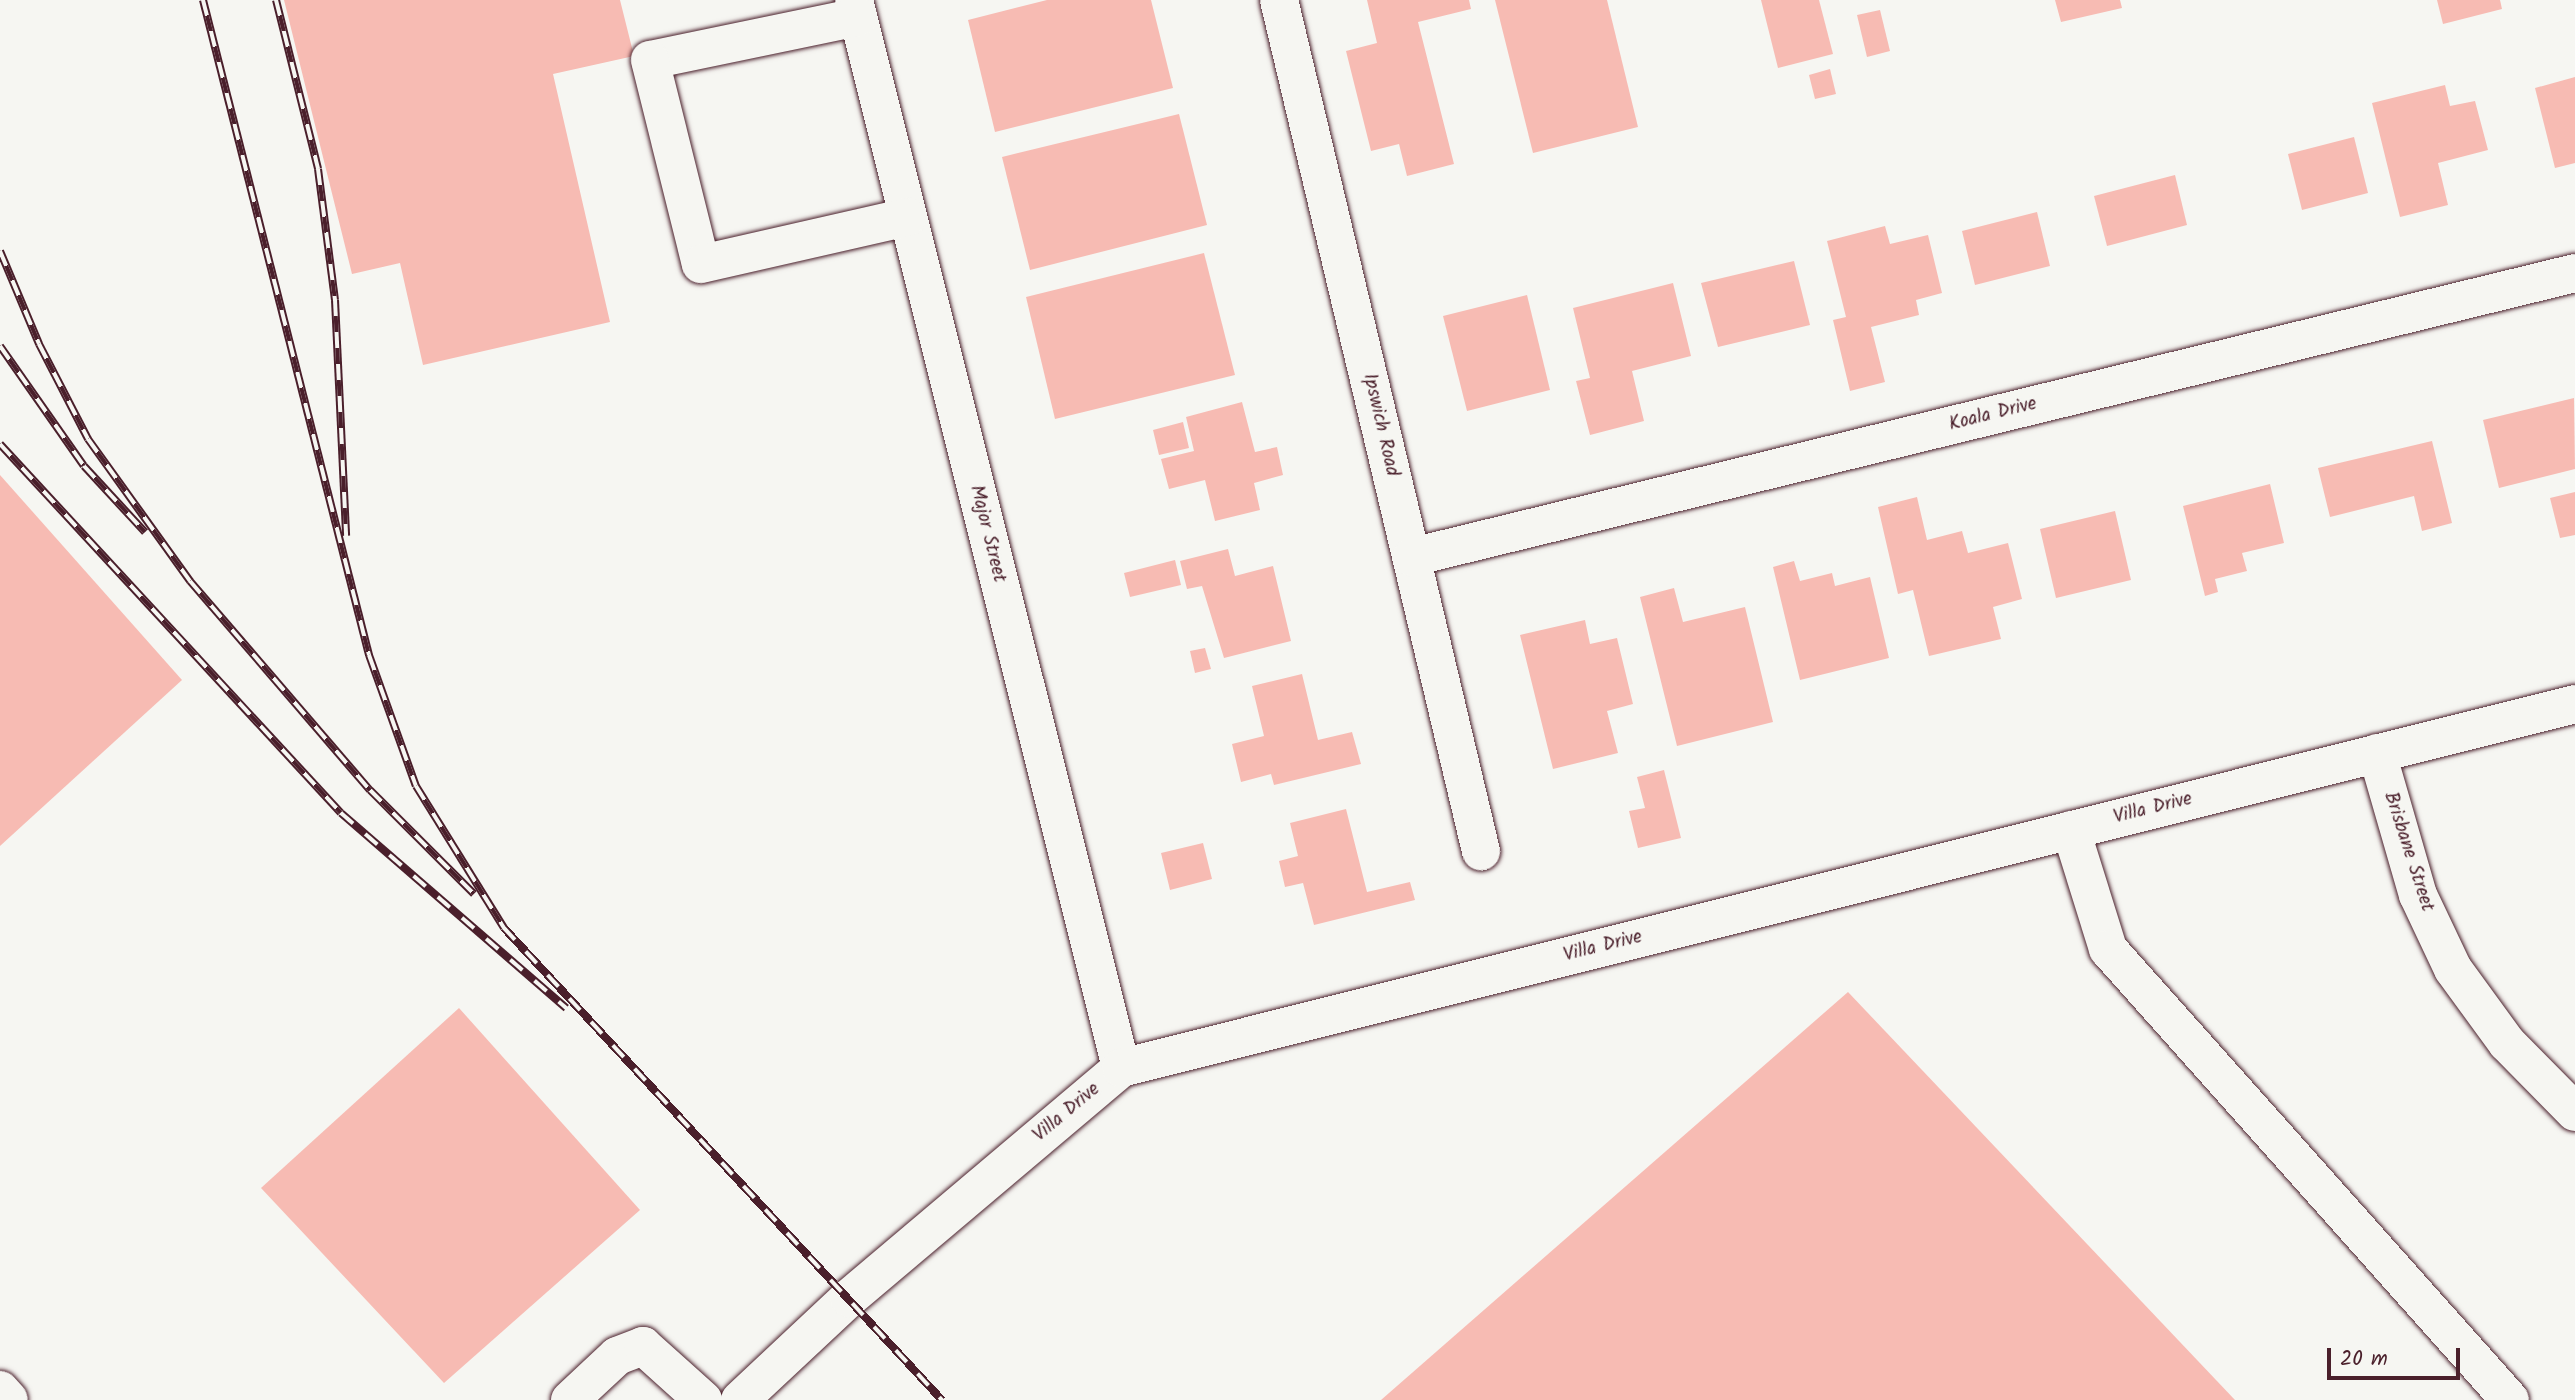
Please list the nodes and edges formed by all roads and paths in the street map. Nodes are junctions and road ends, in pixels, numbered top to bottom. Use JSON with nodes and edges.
{"nodes":[{"id":1,"x":1279,"y":0,"type":"edge"},
{"id":2,"x":856,"y":9,"type":"edge"},
{"id":3,"x":908,"y":217,"type":"junction"},
{"id":4,"x":2575,"y":273,"type":"edge"},
{"id":5,"x":1412,"y":557,"type":"junction"},
{"id":6,"x":2575,"y":704,"type":"edge"},
{"id":7,"x":2376,"y":753,"type":"junction"},
{"id":8,"x":2071,"y":830,"type":"junction"},
{"id":9,"x":1481,"y":851,"type":"dead end"},
{"id":10,"x":1121,"y":1068,"type":"junction"},
{"id":11,"x":2575,"y":1112,"type":"edge"},
{"id":12,"x":0,"y":1390,"type":"edge"},
{"id":13,"x":9,"y":1400,"type":"edge"},
{"id":14,"x":570,"y":1400,"type":"edge"},
{"id":15,"x":703,"y":1400,"type":"edge"},
{"id":16,"x":740,"y":1400,"type":"edge"},
{"id":17,"x":2510,"y":1400,"type":"edge"}],
"edges":[{"from":1,"to":5,"type":"street","name":"Ipswich Road"},
{"from":2,"to":3,"type":"street","name":"Major Street"},
{"from":2,"to":3,"type":"street"},
{"from":3,"to":10,"type":"street","name":"Major Street"},
{"from":4,"to":5,"type":"street","name":"Koala Drive"},
{"from":5,"to":9,"type":"street","name":"Ipswich Road"},
{"from":6,"to":7,"type":"street","name":"Villa Drive"},
{"from":7,"to":8,"type":"street","name":"Villa Drive"},
{"from":7,"to":11,"type":"street","name":"Brisbane Street"},
{"from":8,"to":10,"type":"street","name":"Villa Drive"},
{"from":8,"to":17,"type":"street"},
{"from":10,"to":16,"type":"street","name":"Villa Drive"},
{"from":12,"to":13,"type":"street"},
{"from":14,"to":15,"type":"street"}]}
